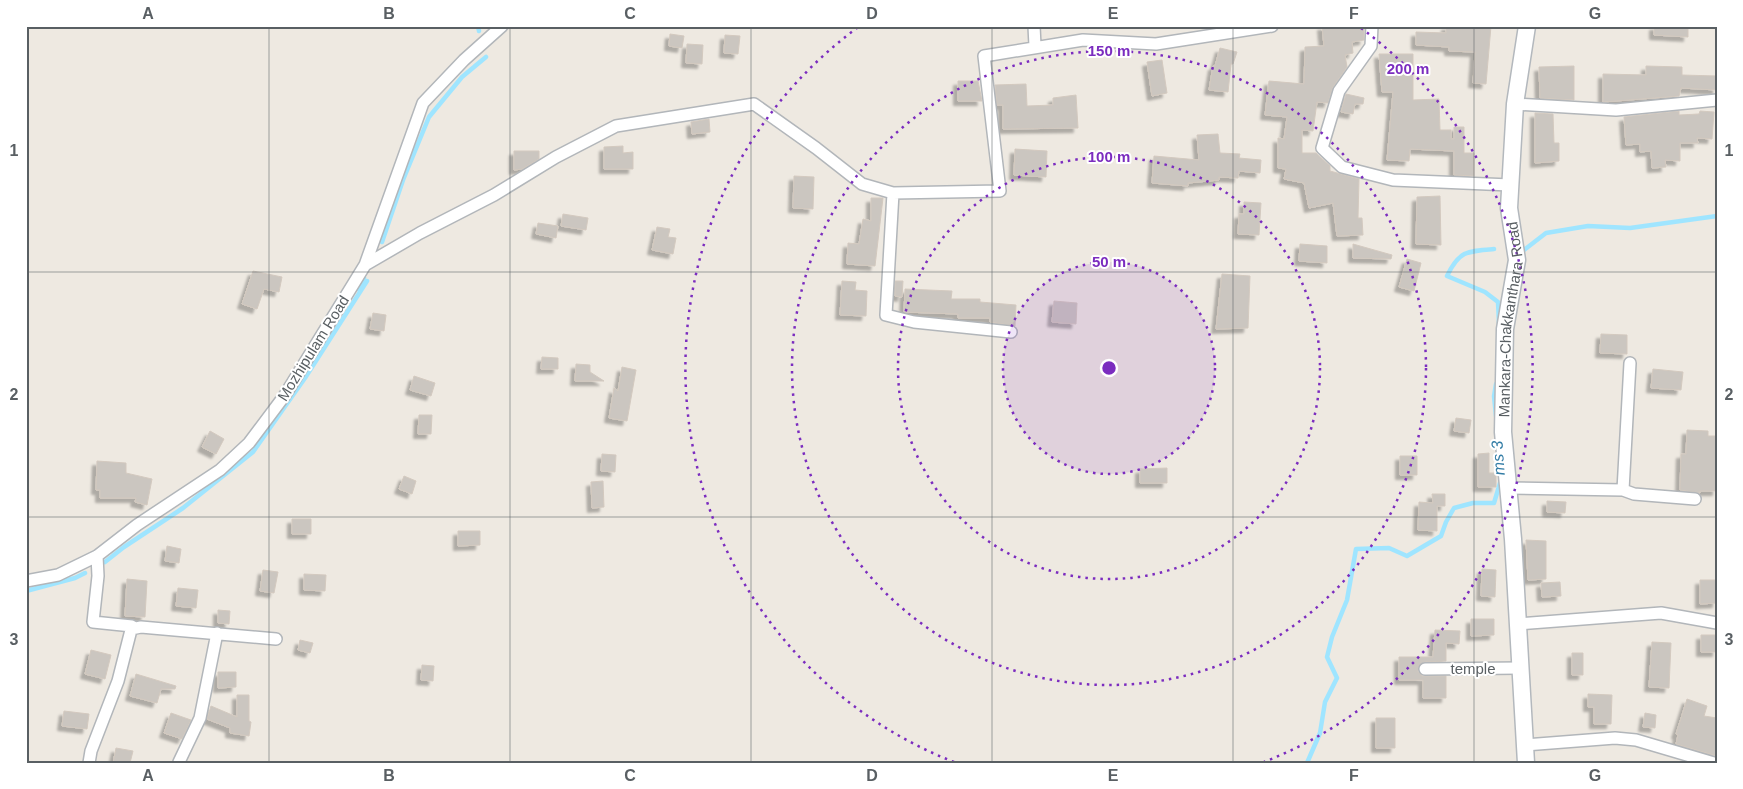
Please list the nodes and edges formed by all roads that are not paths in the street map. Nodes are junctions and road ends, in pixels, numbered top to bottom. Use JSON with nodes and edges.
{"nodes":[{"id":1,"x":502,"y":26,"type":"edge"},
{"id":2,"x":1034,"y":26,"type":"edge"},
{"id":3,"x":1272,"y":26,"type":"edge"},
{"id":4,"x":1372,"y":26,"type":"edge"},
{"id":5,"x":1527,"y":26,"type":"edge"},
{"id":6,"x":1035,"y":46,"type":"junction"},
{"id":7,"x":1717,"y":100,"type":"edge"},
{"id":8,"x":1515,"y":104,"type":"junction"},
{"id":9,"x":1510,"y":185,"type":"junction"},
{"id":10,"x":893,"y":194,"type":"junction"},
{"id":11,"x":364,"y":265,"type":"junction"},
{"id":12,"x":1011,"y":332,"type":"dead end"},
{"id":13,"x":1630,"y":363,"type":"dead end"},
{"id":14,"x":1508,"y":488,"type":"junction"},
{"id":15,"x":1623,"y":490,"type":"junction"},
{"id":16,"x":1695,"y":499,"type":"dead end"},
{"id":17,"x":97,"y":556,"type":"junction"},
{"id":18,"x":26,"y":581,"type":"edge"},
{"id":19,"x":1717,"y":623,"type":"edge"},
{"id":20,"x":1518,"y":624,"type":"junction"},
{"id":21,"x":131,"y":629,"type":"junction"},
{"id":22,"x":217,"y":633,"type":"junction"},
{"id":23,"x":276,"y":639,"type":"dead end"},
{"id":24,"x":1520,"y":668,"type":"junction"},
{"id":25,"x":1425,"y":669,"type":"dead end"},
{"id":26,"x":1525,"y":745,"type":"junction"},
{"id":27,"x":179,"y":762,"type":"edge"},
{"id":28,"x":89,"y":763,"type":"edge"},
{"id":29,"x":1526,"y":763,"type":"edge"},
{"id":30,"x":1714,"y":763,"type":"edge"}],
"edges":[{"from":1,"to":11,"type":"street","name":"Mozhipulam Road"},
{"from":2,"to":6,"type":"street"},
{"from":3,"to":6,"type":"street"},
{"from":4,"to":9,"type":"street"},
{"from":5,"to":8,"type":"main road","name":"Mankara-Chakkanthara Road"},
{"from":6,"to":10,"type":"street"},
{"from":7,"to":8,"type":"street"},
{"from":8,"to":9,"type":"main road","name":"Mankara-Chakkanthara Road"},
{"from":9,"to":14,"type":"main road","name":"Mankara-Chakkanthara Road"},
{"from":10,"to":11,"type":"street"},
{"from":10,"to":12,"type":"street"},
{"from":11,"to":17,"type":"street","name":"Mozhipulam Road"},
{"from":13,"to":15,"type":"street"},
{"from":14,"to":15,"type":"street"},
{"from":14,"to":20,"type":"main road","name":"Mankara-Chakkanthara Road"},
{"from":15,"to":16,"type":"street"},
{"from":17,"to":18,"type":"street","name":"Mozhipulam Road"},
{"from":17,"to":21,"type":"street"},
{"from":19,"to":20,"type":"street"},
{"from":20,"to":24,"type":"main road","name":"Mankara-Chakkanthara Road"},
{"from":21,"to":22,"type":"street"},
{"from":21,"to":28,"type":"street"},
{"from":22,"to":23,"type":"street"},
{"from":22,"to":27,"type":"street"},
{"from":24,"to":25,"type":"street","name":"temple"},
{"from":24,"to":26,"type":"main road","name":"Mankara-Chakkanthara Road"},
{"from":26,"to":29,"type":"main road","name":"Mankara-Chakkanthara Road"},
{"from":26,"to":30,"type":"street"}]}
